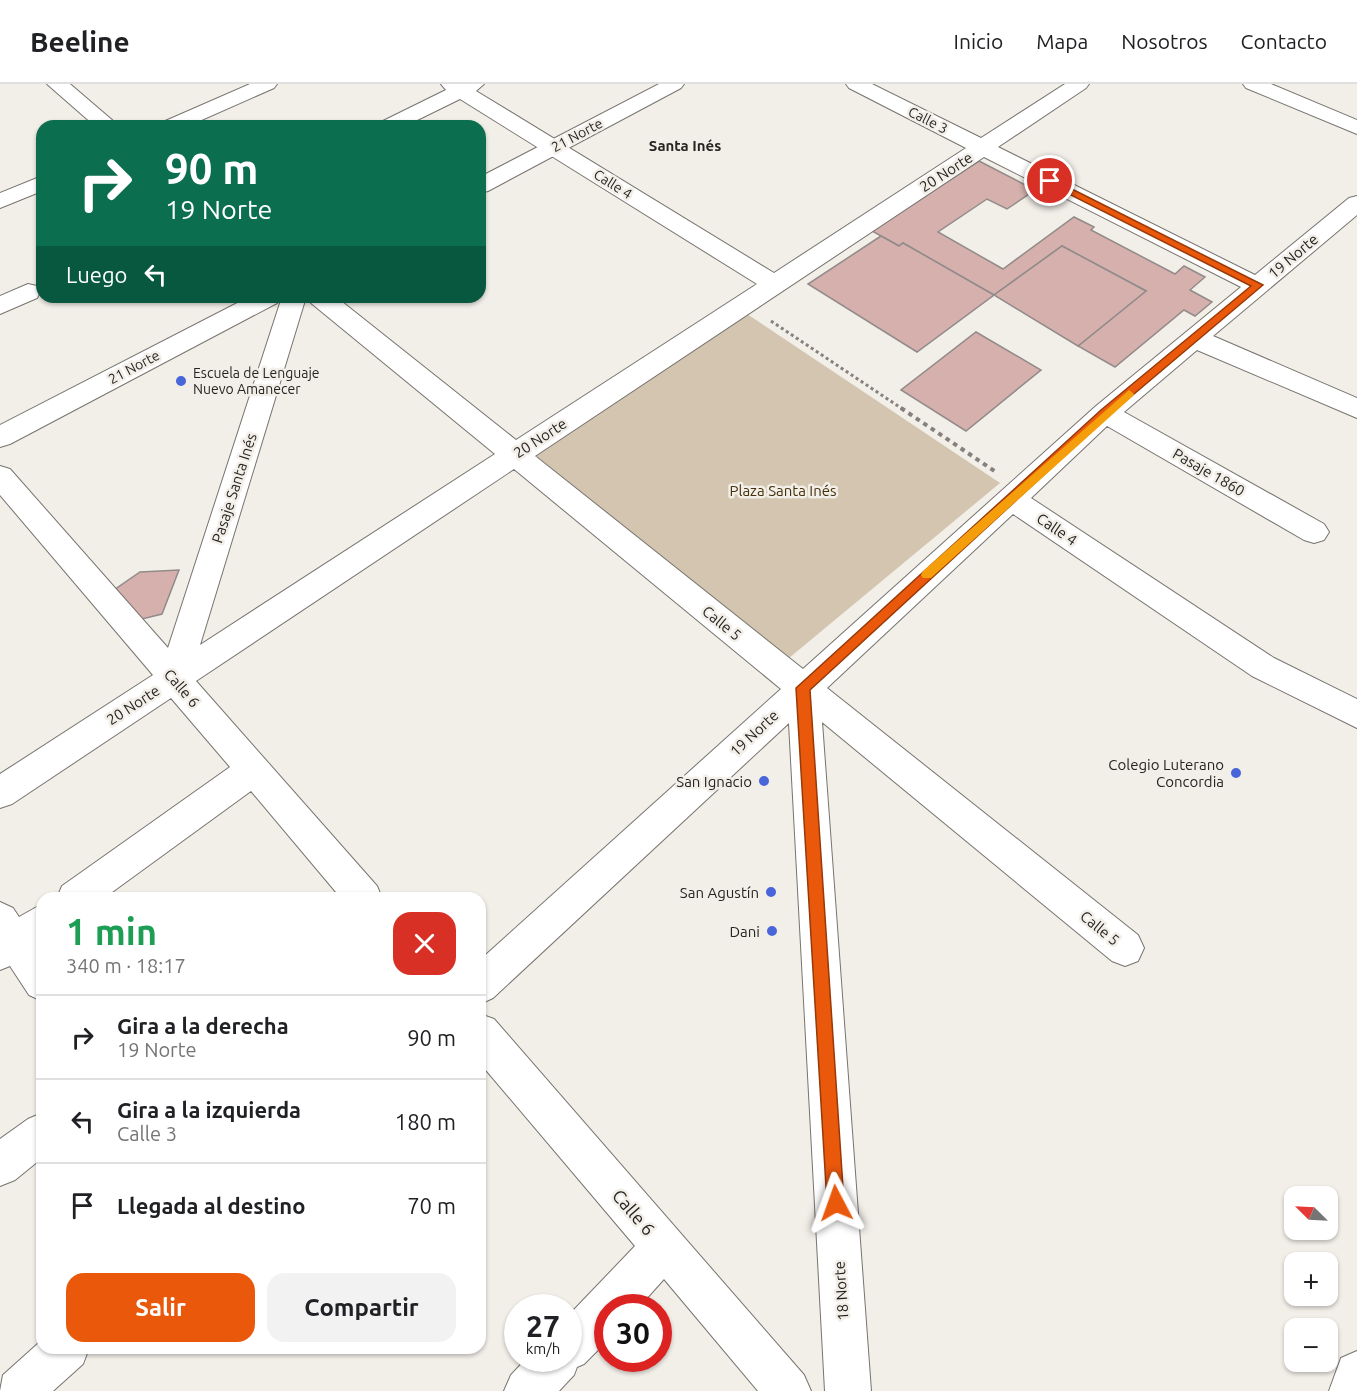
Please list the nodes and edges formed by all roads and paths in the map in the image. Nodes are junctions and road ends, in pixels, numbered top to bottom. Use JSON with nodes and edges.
{"nodes":[{"id":1,"x":57,"y":84,"type":"edge"},
{"id":2,"x":267,"y":84,"type":"edge"},
{"id":3,"x":674,"y":84,"type":"edge"},
{"id":4,"x":856,"y":84,"type":"edge"},
{"id":5,"x":1253,"y":84,"type":"edge"},
{"id":6,"x":462,"y":86,"type":"edge"},
{"id":7,"x":1065,"y":87,"type":"edge"},
{"id":8,"x":101,"y":120,"type":"edge"},
{"id":9,"x":184,"y":120,"type":"edge"},
{"id":10,"x":399,"y":120,"type":"edge"},
{"id":11,"x":1357,"y":128,"type":"edge"},
{"id":12,"x":553,"y":147,"type":"junction"},
{"id":13,"x":983,"y":147,"type":"junction"},
{"id":14,"x":486,"y":183,"type":"edge"},
{"id":15,"x":36,"y":186,"type":"edge"},
{"id":16,"x":0,"y":201,"type":"edge"},
{"id":17,"x":1357,"y":203,"type":"edge"},
{"id":18,"x":774,"y":284,"type":"junction"},
{"id":19,"x":1258,"y":285,"type":"junction"},
{"id":20,"x":28,"y":292,"type":"dead end"},
{"id":21,"x":257,"y":303,"type":"edge"},
{"id":22,"x":292,"y":303,"type":"edge"},
{"id":23,"x":327,"y":303,"type":"edge"},
{"id":24,"x":745,"y":304,"type":"junction"},
{"id":25,"x":0,"y":306,"type":"edge"},
{"id":26,"x":1196,"y":339,"type":"junction"},
{"id":27,"x":1357,"y":409,"type":"edge"},
{"id":28,"x":1104,"y":413,"type":"junction"},
{"id":29,"x":0,"y":437,"type":"edge"},
{"id":30,"x":515,"y":455,"type":"junction"},
{"id":31,"x":0,"y":476,"type":"edge"},
{"id":32,"x":1010,"y":498,"type":"junction"},
{"id":33,"x":1314,"y":532,"type":"dead end"},
{"id":34,"x":174,"y":678,"type":"junction"},
{"id":35,"x":803,"y":688,"type":"junction"},
{"id":36,"x":1357,"y":714,"type":"edge"},
{"id":37,"x":253,"y":770,"type":"junction"},
{"id":38,"x":0,"y":793,"type":"edge"},
{"id":39,"x":83,"y":892,"type":"edge"},
{"id":40,"x":348,"y":892,"type":"edge"},
{"id":41,"x":14,"y":934,"type":"edge"},
{"id":42,"x":1125,"y":948,"type":"dead end"},
{"id":43,"x":36,"y":972,"type":"edge"},
{"id":44,"x":486,"y":979,"type":"edge"},
{"id":45,"x":486,"y":1040,"type":"edge"},
{"id":46,"x":36,"y":1138,"type":"edge"},
{"id":47,"x":0,"y":1165,"type":"edge"},
{"id":48,"x":664,"y":1247,"type":"junction"},
{"id":49,"x":621,"y":1294,"type":"edge"},
{"id":50,"x":594,"y":1322,"type":"edge"},
{"id":51,"x":582,"y":1334,"type":"edge"},
{"id":52,"x":60,"y":1354,"type":"edge"},
{"id":53,"x":545,"y":1372,"type":"edge"},
{"id":54,"x":1357,"y":1374,"type":"edge"},
{"id":55,"x":19,"y":1391,"type":"edge"},
{"id":56,"x":527,"y":1391,"type":"edge"},
{"id":57,"x":788,"y":1391,"type":"edge"},
{"id":58,"x":848,"y":1391,"type":"edge"},
{"id":59,"x":1352,"y":1391,"type":"edge"}],
"edges":[{"from":1,"to":8,"type":"street"},
{"from":2,"to":9,"type":"street"},
{"from":3,"to":12,"type":"street","name":"21 Norte"},
{"from":4,"to":13,"type":"street","name":"Calle 3"},
{"from":5,"to":11,"type":"street"},
{"from":6,"to":10,"type":"street"},
{"from":6,"to":12,"type":"street","name":"Calle 4"},
{"from":7,"to":13,"type":"street","name":"20 Norte"},
{"from":12,"to":14,"type":"street","name":"21 Norte"},
{"from":12,"to":18,"type":"street","name":"Calle 4"},
{"from":13,"to":18,"type":"street","name":"20 Norte"},
{"from":13,"to":19,"type":"street","name":"Calle 3"},
{"from":15,"to":16,"type":"street"},
{"from":17,"to":19,"type":"street","name":"19 Norte"},
{"from":18,"to":24,"type":"street","name":"20 Norte"},
{"from":19,"to":26,"type":"street","name":"19 Norte"},
{"from":20,"to":25,"type":"street"},
{"from":21,"to":29,"type":"street","name":"21 Norte"},
{"from":22,"to":34,"type":"street","name":"Pasaje Santa Inés"},
{"from":23,"to":30,"type":"street","name":"Calle 5"},
{"from":24,"to":30,"type":"street","name":"20 Norte"},
{"from":24,"to":32,"type":"path"},
{"from":26,"to":27,"type":"street"},
{"from":26,"to":28,"type":"street","name":"19 Norte"},
{"from":28,"to":32,"type":"street","name":"19 Norte"},
{"from":28,"to":33,"type":"street","name":"Pasaje 1860"},
{"from":30,"to":34,"type":"street","name":"20 Norte"},
{"from":30,"to":35,"type":"street","name":"Calle 5"},
{"from":31,"to":34,"type":"street","name":"Calle 6"},
{"from":32,"to":35,"type":"street","name":"19 Norte"},
{"from":32,"to":36,"type":"street","name":"Calle 4"},
{"from":34,"to":37,"type":"street","name":"Calle 6"},
{"from":34,"to":38,"type":"street","name":"20 Norte"},
{"from":35,"to":42,"type":"street","name":"Calle 5"},
{"from":35,"to":44,"type":"street","name":"19 Norte"},
{"from":35,"to":58,"type":"street","name":"18 Norte"},
{"from":37,"to":39,"type":"street"},
{"from":37,"to":40,"type":"street","name":"Calle 6"},
{"from":41,"to":43,"type":"street"},
{"from":45,"to":48,"type":"street","name":"Calle 6"},
{"from":46,"to":47,"type":"street"},
{"from":48,"to":49,"type":"street"},
{"from":48,"to":57,"type":"street","name":"Calle 6"},
{"from":50,"to":51,"type":"street"},
{"from":52,"to":55,"type":"street"},
{"from":53,"to":56,"type":"street"},
{"from":54,"to":59,"type":"street"}]}
